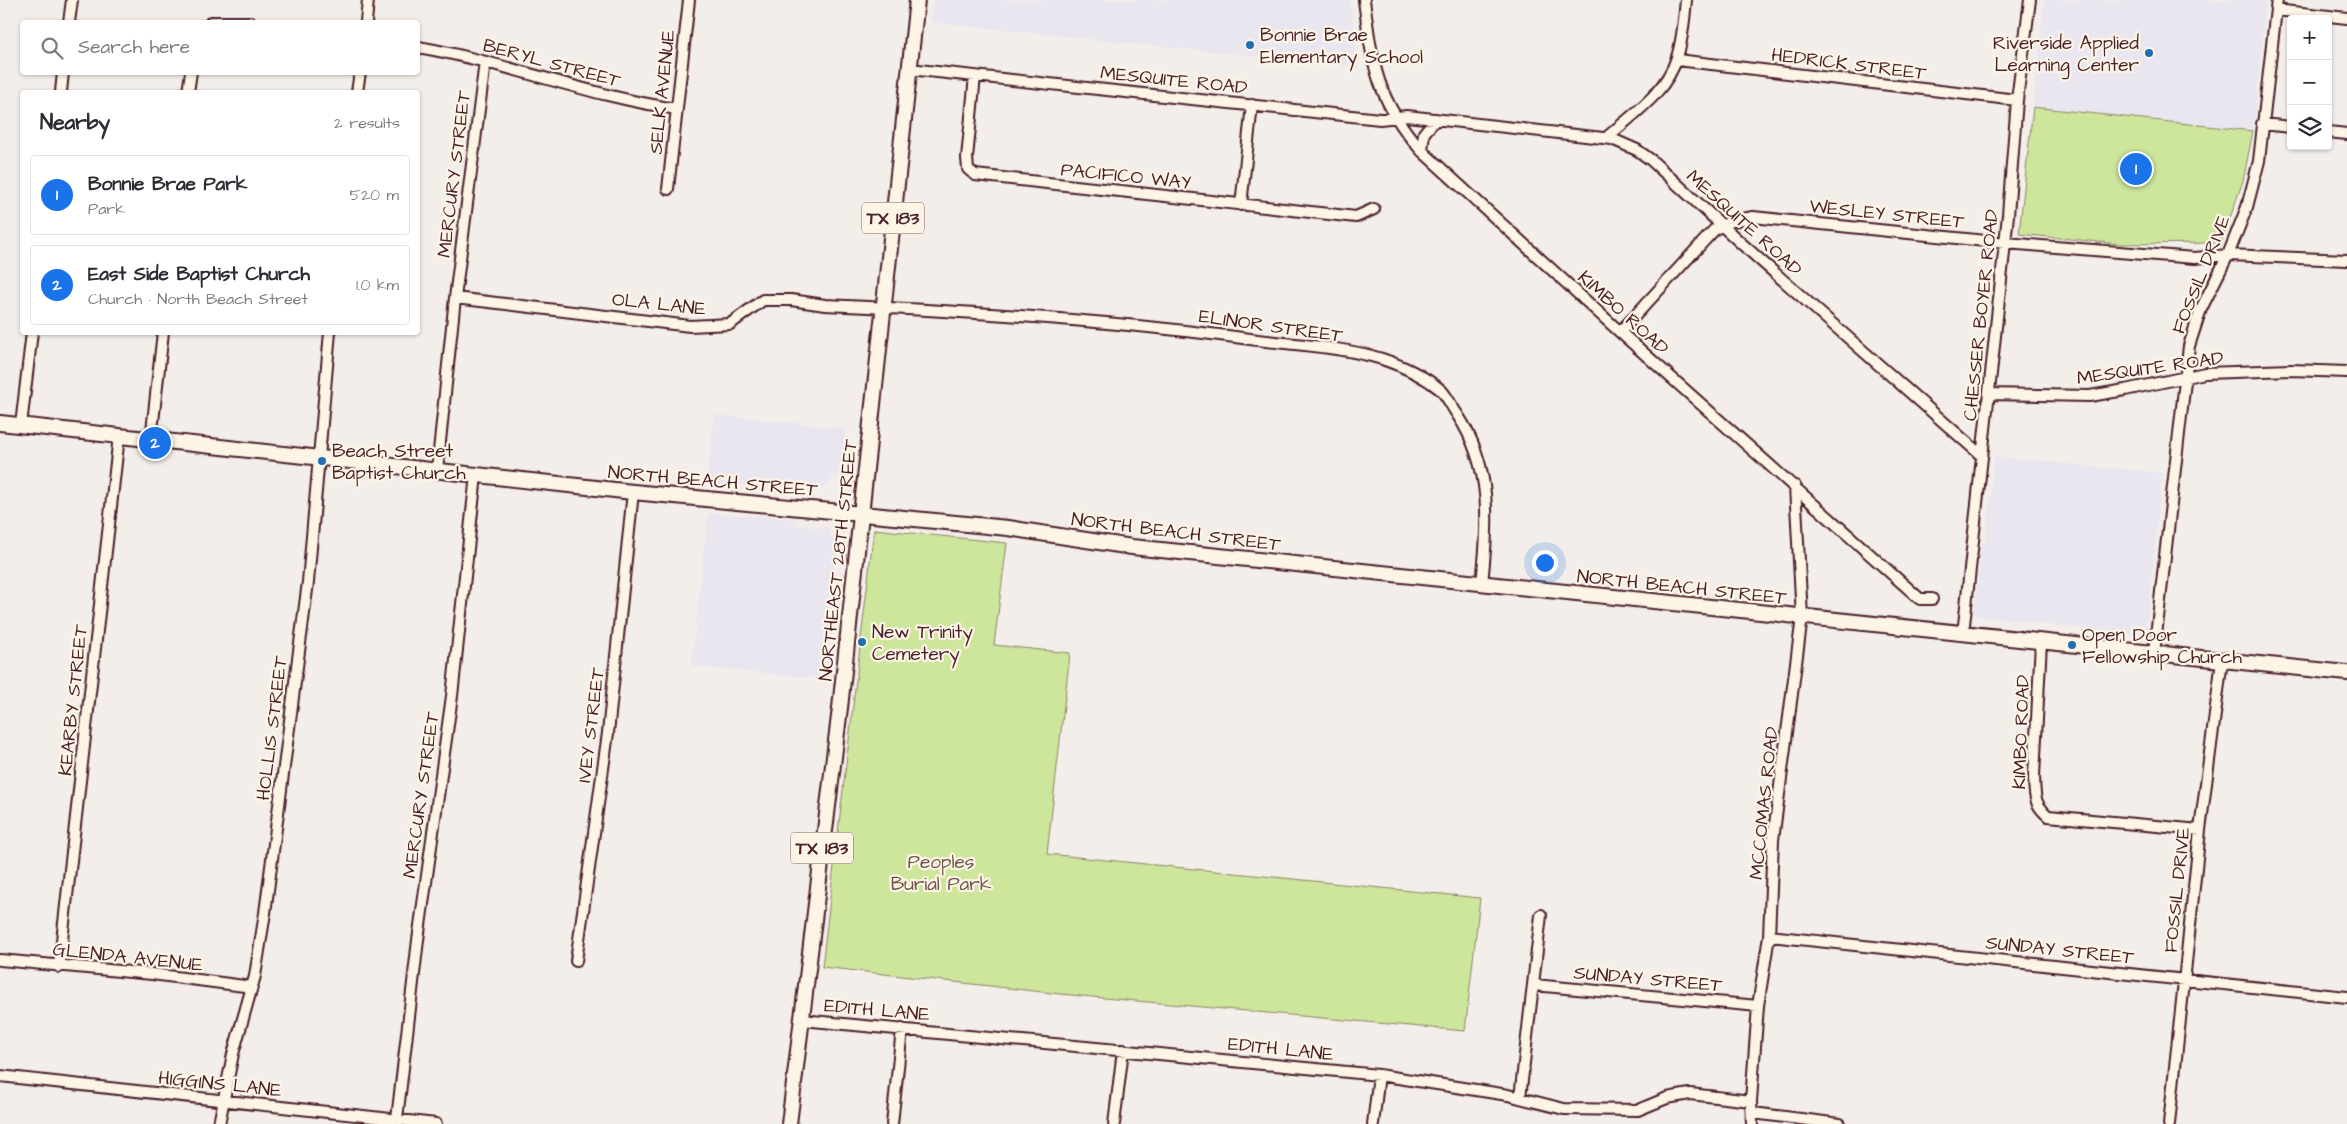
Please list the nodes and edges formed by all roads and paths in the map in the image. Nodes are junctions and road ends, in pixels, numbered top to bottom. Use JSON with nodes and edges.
{"nodes":[{"id":1,"x":72,"y":0,"type":"edge"},
{"id":2,"x":368,"y":0,"type":"edge"},
{"id":3,"x":689,"y":0,"type":"edge"},
{"id":4,"x":917,"y":0,"type":"edge"},
{"id":5,"x":1364,"y":0,"type":"edge"},
{"id":6,"x":1686,"y":0,"type":"edge"},
{"id":7,"x":2030,"y":0,"type":"edge"},
{"id":8,"x":2277,"y":5,"type":"edge"},
{"id":9,"x":2347,"y":18,"type":"edge"},
{"id":10,"x":69,"y":20,"type":"edge"},
{"id":11,"x":366,"y":20,"type":"edge"},
{"id":12,"x":420,"y":47,"type":"edge"},
{"id":13,"x":1676,"y":60,"type":"junction"},
{"id":14,"x":485,"y":62,"type":"junction"},
{"id":15,"x":909,"y":69,"type":"junction"},
{"id":16,"x":63,"y":75,"type":"edge"},
{"id":17,"x":191,"y":75,"type":"edge"},
{"id":18,"x":360,"y":75,"type":"edge"},
{"id":19,"x":975,"y":76,"type":"junction"},
{"id":20,"x":61,"y":90,"type":"edge"},
{"id":21,"x":188,"y":90,"type":"edge"},
{"id":22,"x":357,"y":90,"type":"edge"},
{"id":23,"x":2017,"y":100,"type":"junction"},
{"id":24,"x":1252,"y":104,"type":"junction"},
{"id":25,"x":677,"y":109,"type":"junction"},
{"id":26,"x":1396,"y":117,"type":"junction"},
{"id":27,"x":1436,"y":119,"type":"junction"},
{"id":28,"x":2262,"y":124,"type":"junction"},
{"id":29,"x":2287,"y":127,"type":"edge"},
{"id":30,"x":2332,"y":132,"type":"edge"},
{"id":31,"x":2347,"y":134,"type":"edge"},
{"id":32,"x":1606,"y":138,"type":"junction"},
{"id":33,"x":1422,"y":151,"type":"junction"},
{"id":34,"x":668,"y":189,"type":"dead end"},
{"id":35,"x":1241,"y":205,"type":"junction"},
{"id":36,"x":1374,"y":209,"type":"dead end"},
{"id":37,"x":1722,"y":225,"type":"junction"},
{"id":38,"x":2005,"y":243,"type":"junction"},
{"id":39,"x":2228,"y":255,"type":"junction"},
{"id":40,"x":2347,"y":260,"type":"edge"},
{"id":41,"x":455,"y":298,"type":"junction"},
{"id":42,"x":884,"y":308,"type":"junction"},
{"id":43,"x":1620,"y":332,"type":"junction"},
{"id":44,"x":32,"y":335,"type":"edge"},
{"id":45,"x":163,"y":335,"type":"edge"},
{"id":46,"x":330,"y":335,"type":"edge"},
{"id":47,"x":2347,"y":372,"type":"edge"},
{"id":48,"x":2185,"y":376,"type":"junction"},
{"id":49,"x":1988,"y":394,"type":"junction"},
{"id":50,"x":0,"y":423,"type":"edge"},
{"id":51,"x":21,"y":425,"type":"junction"},
{"id":52,"x":119,"y":436,"type":"junction"},
{"id":53,"x":151,"y":440,"type":"junction"},
{"id":54,"x":1982,"y":456,"type":"junction"},
{"id":55,"x":320,"y":458,"type":"junction"},
{"id":56,"x":437,"y":470,"type":"junction"},
{"id":57,"x":476,"y":475,"type":"junction"},
{"id":58,"x":1795,"y":486,"type":"junction"},
{"id":59,"x":633,"y":492,"type":"junction"},
{"id":60,"x":861,"y":512,"type":"junction"},
{"id":61,"x":1482,"y":584,"type":"junction"},
{"id":62,"x":1932,"y":599,"type":"dead end"},
{"id":63,"x":1802,"y":617,"type":"junction"},
{"id":64,"x":1963,"y":634,"type":"junction"},
{"id":65,"x":2041,"y":642,"type":"junction"},
{"id":66,"x":2154,"y":654,"type":"junction"},
{"id":67,"x":2222,"y":660,"type":"junction"},
{"id":68,"x":2347,"y":673,"type":"edge"},
{"id":69,"x":2200,"y":830,"type":"junction"},
{"id":70,"x":1541,"y":915,"type":"dead end"},
{"id":71,"x":1769,"y":936,"type":"junction"},
{"id":72,"x":0,"y":960,"type":"edge"},
{"id":73,"x":576,"y":961,"type":"dead end"},
{"id":74,"x":59,"y":967,"type":"junction"},
{"id":75,"x":2184,"y":980,"type":"junction"},
{"id":76,"x":1534,"y":985,"type":"junction"},
{"id":77,"x":252,"y":987,"type":"junction"},
{"id":78,"x":2347,"y":997,"type":"edge"},
{"id":79,"x":1758,"y":1006,"type":"junction"},
{"id":80,"x":802,"y":1020,"type":"junction"},
{"id":81,"x":902,"y":1028,"type":"junction"},
{"id":82,"x":1123,"y":1050,"type":"junction"},
{"id":83,"x":1379,"y":1075,"type":"junction"},
{"id":84,"x":0,"y":1076,"type":"edge"},
{"id":85,"x":1520,"y":1098,"type":"junction"},
{"id":86,"x":1751,"y":1101,"type":"junction"},
{"id":87,"x":222,"y":1102,"type":"junction"},
{"id":88,"x":397,"y":1119,"type":"junction"},
{"id":89,"x":1753,"y":1119,"type":"edge"},
{"id":90,"x":219,"y":1124,"type":"edge"},
{"id":91,"x":436,"y":1124,"type":"edge"},
{"id":92,"x":789,"y":1124,"type":"edge"},
{"id":93,"x":892,"y":1124,"type":"edge"},
{"id":94,"x":1114,"y":1124,"type":"edge"},
{"id":95,"x":1373,"y":1124,"type":"edge"},
{"id":96,"x":1840,"y":1124,"type":"edge"},
{"id":97,"x":2169,"y":1124,"type":"edge"}],
"edges":[{"from":1,"to":10,"type":"street"},
{"from":2,"to":11,"type":"street"},
{"from":3,"to":25,"type":"street","name":"SELK AVENUE"},
{"from":4,"to":15,"type":"main road","name":"NORTHEAST 28TH STREET","number":"TX 183"},
{"from":5,"to":26,"type":"street","name":"KIMBO ROAD"},
{"from":6,"to":13,"type":"street"},
{"from":7,"to":23,"type":"street","name":"CHESSER BOYER ROAD"},
{"from":8,"to":9,"type":"street"},
{"from":8,"to":28,"type":"street","name":"FOSSIL DRIVE"},
{"from":12,"to":14,"type":"street","name":"BERYL STREET"},
{"from":13,"to":23,"type":"street","name":"HEDRICK STREET"},
{"from":13,"to":32,"type":"street"},
{"from":14,"to":25,"type":"street","name":"BERYL STREET"},
{"from":14,"to":41,"type":"street","name":"MERCURY STREET"},
{"from":15,"to":19,"type":"street","name":"MESQUITE ROAD"},
{"from":15,"to":42,"type":"main road","name":"NORTHEAST 28TH STREET","number":"TX 183"},
{"from":16,"to":20,"type":"street"},
{"from":17,"to":21,"type":"street"},
{"from":18,"to":22,"type":"street"},
{"from":19,"to":24,"type":"street","name":"MESQUITE ROAD"},
{"from":19,"to":35,"type":"street","name":"PACIFICO WAY"},
{"from":23,"to":38,"type":"street","name":"CHESSER BOYER ROAD"},
{"from":24,"to":26,"type":"street","name":"MESQUITE ROAD"},
{"from":24,"to":35,"type":"street"},
{"from":25,"to":34,"type":"street","name":"SELK AVENUE"},
{"from":26,"to":27,"type":"street","name":"MESQUITE ROAD"},
{"from":26,"to":33,"type":"street","name":"KIMBO ROAD"},
{"from":27,"to":32,"type":"street","name":"MESQUITE ROAD"},
{"from":27,"to":33,"type":"street"},
{"from":28,"to":29,"type":"street"},
{"from":28,"to":39,"type":"street","name":"FOSSIL DRIVE"},
{"from":30,"to":31,"type":"street"},
{"from":32,"to":37,"type":"street","name":"MESQUITE ROAD"},
{"from":33,"to":43,"type":"street","name":"KIMBO ROAD"},
{"from":35,"to":36,"type":"street","name":"PACIFICO WAY"},
{"from":37,"to":38,"type":"street","name":"WESLEY STREET"},
{"from":37,"to":43,"type":"street","name":"WESLEY STREET"},
{"from":37,"to":54,"type":"street","name":"MESQUITE ROAD"},
{"from":38,"to":39,"type":"street","name":"WESLEY STREET"},
{"from":38,"to":49,"type":"street","name":"CHESSER BOYER ROAD"},
{"from":39,"to":40,"type":"street","name":"WESLEY STREET"},
{"from":39,"to":48,"type":"street","name":"FOSSIL DRIVE"},
{"from":41,"to":42,"type":"street","name":"OLA LANE"},
{"from":41,"to":56,"type":"street","name":"MERCURY STREET"},
{"from":42,"to":60,"type":"main road","name":"NORTHEAST 28TH STREET","number":"TX 183"},
{"from":42,"to":61,"type":"street","name":"ELINOR STREET"},
{"from":43,"to":58,"type":"street","name":"KIMBO ROAD"},
{"from":44,"to":51,"type":"street"},
{"from":45,"to":53,"type":"street"},
{"from":46,"to":55,"type":"street","name":"HOLLIS STREET"},
{"from":47,"to":48,"type":"street","name":"MESQUITE ROAD"},
{"from":48,"to":49,"type":"street","name":"MESQUITE ROAD"},
{"from":48,"to":66,"type":"street","name":"FOSSIL DRIVE"},
{"from":49,"to":54,"type":"street","name":"CHESSER BOYER ROAD"},
{"from":50,"to":51,"type":"main road","name":"NORTH BEACH STREET"},
{"from":51,"to":52,"type":"main road","name":"NORTH BEACH STREET"},
{"from":52,"to":53,"type":"main road","name":"NORTH BEACH STREET"},
{"from":52,"to":74,"type":"street","name":"KEARBY STREET"},
{"from":53,"to":55,"type":"main road","name":"NORTH BEACH STREET"},
{"from":54,"to":64,"type":"street","name":"CHESSER BOYER ROAD"},
{"from":55,"to":56,"type":"main road","name":"NORTH BEACH STREET"},
{"from":55,"to":77,"type":"street","name":"HOLLIS STREET"},
{"from":56,"to":57,"type":"main road","name":"NORTH BEACH STREET"},
{"from":57,"to":59,"type":"main road","name":"NORTH BEACH STREET"},
{"from":57,"to":88,"type":"street","name":"MERCURY STREET"},
{"from":58,"to":62,"type":"street","name":"KIMBO ROAD"},
{"from":58,"to":63,"type":"street","name":"MCCOMAS ROAD"},
{"from":59,"to":60,"type":"main road","name":"NORTH BEACH STREET"},
{"from":59,"to":73,"type":"street","name":"IVEY STREET"},
{"from":60,"to":61,"type":"main road","name":"NORTH BEACH STREET"},
{"from":60,"to":80,"type":"main road","name":"NORTHEAST 28TH STREET","number":"TX 183"},
{"from":61,"to":63,"type":"main road","name":"NORTH BEACH STREET"},
{"from":63,"to":64,"type":"main road","name":"NORTH BEACH STREET"},
{"from":63,"to":71,"type":"street","name":"MCCOMAS ROAD"},
{"from":64,"to":65,"type":"main road","name":"NORTH BEACH STREET"},
{"from":65,"to":66,"type":"main road","name":"NORTH BEACH STREET"},
{"from":65,"to":69,"type":"street","name":"KIMBO ROAD"},
{"from":66,"to":67,"type":"main road","name":"NORTH BEACH STREET"},
{"from":67,"to":68,"type":"main road","name":"NORTH BEACH STREET"},
{"from":67,"to":69,"type":"street","name":"FOSSIL DRIVE"},
{"from":69,"to":75,"type":"street","name":"FOSSIL DRIVE"},
{"from":70,"to":76,"type":"street"},
{"from":71,"to":75,"type":"street","name":"SUNDAY STREET"},
{"from":71,"to":79,"type":"street","name":"MCCOMAS ROAD"},
{"from":72,"to":74,"type":"street","name":"GLENDA AVENUE"},
{"from":74,"to":77,"type":"street","name":"GLENDA AVENUE"},
{"from":75,"to":78,"type":"street","name":"SUNDAY STREET"},
{"from":75,"to":97,"type":"street","name":"FOSSIL DRIVE"},
{"from":76,"to":79,"type":"street","name":"SUNDAY STREET"},
{"from":76,"to":85,"type":"street"},
{"from":77,"to":87,"type":"street","name":"HOLLIS STREET"},
{"from":79,"to":86,"type":"street","name":"MCCOMAS ROAD"},
{"from":80,"to":81,"type":"street","name":"EDITH LANE"},
{"from":80,"to":92,"type":"main road","name":"NORTHEAST 28TH STREET","number":"TX 183"},
{"from":81,"to":82,"type":"street","name":"EDITH LANE"},
{"from":81,"to":93,"type":"street"},
{"from":82,"to":83,"type":"street","name":"EDITH LANE"},
{"from":82,"to":94,"type":"street"},
{"from":83,"to":85,"type":"street","name":"EDITH LANE"},
{"from":83,"to":95,"type":"street"},
{"from":84,"to":87,"type":"street","name":"HIGGINS LANE"},
{"from":85,"to":86,"type":"street","name":"EDITH LANE"},
{"from":86,"to":89,"type":"street","name":"MCCOMAS ROAD"},
{"from":87,"to":88,"type":"street","name":"HIGGINS LANE"},
{"from":87,"to":90,"type":"street","name":"HOLLIS STREET"},
{"from":88,"to":91,"type":"street","name":"HIGGINS LANE"},
{"from":89,"to":96,"type":"street"}]}
